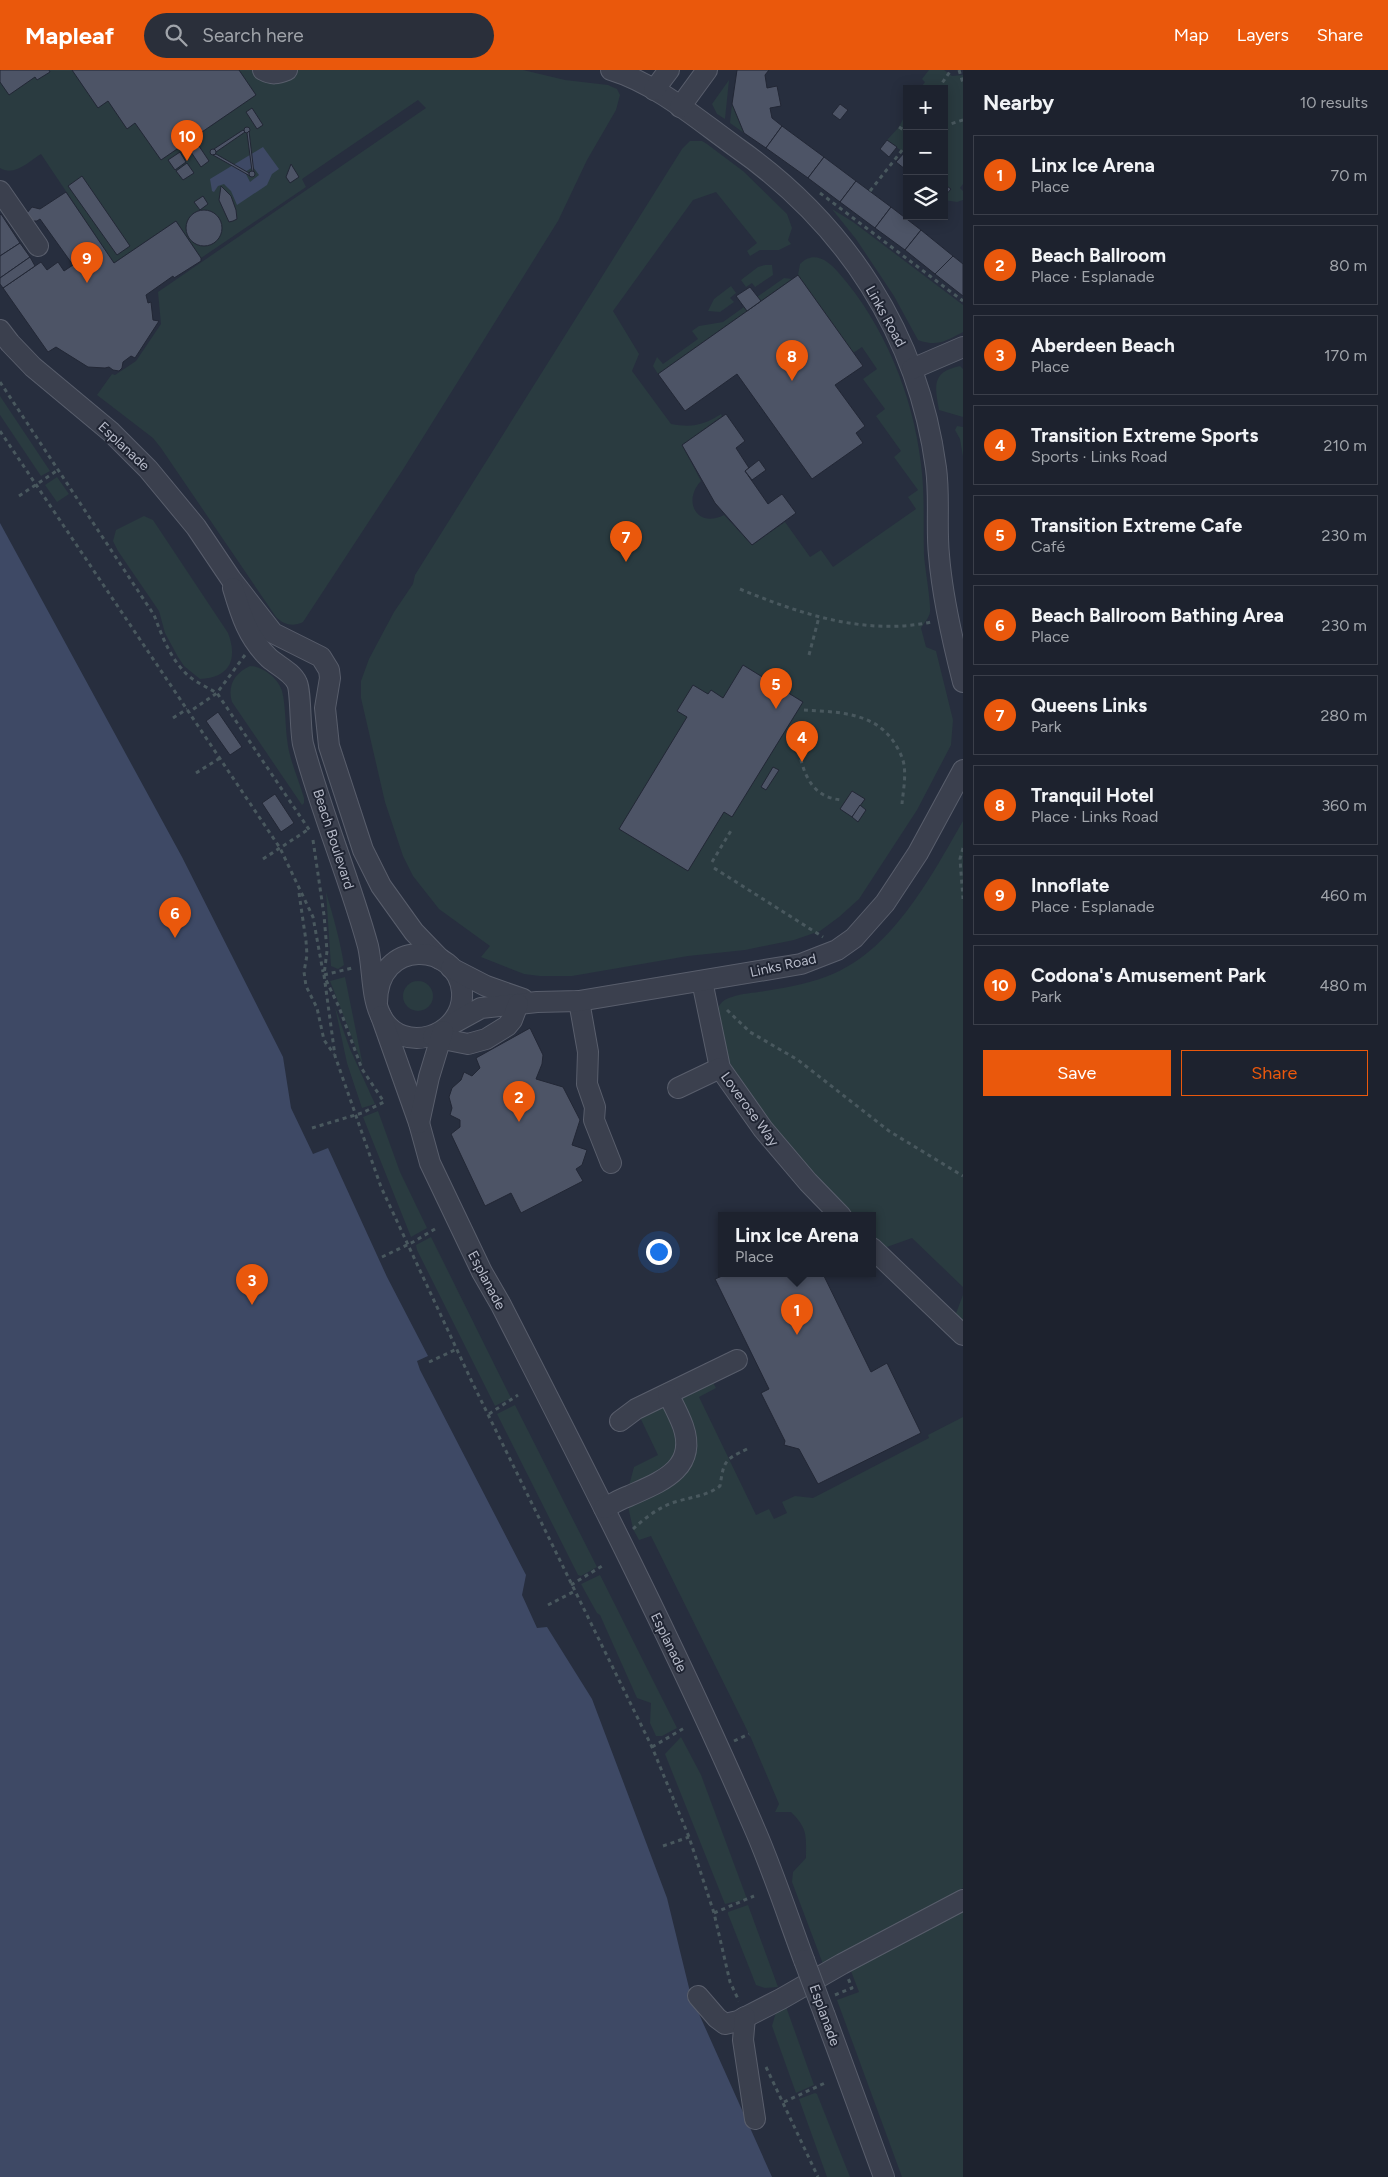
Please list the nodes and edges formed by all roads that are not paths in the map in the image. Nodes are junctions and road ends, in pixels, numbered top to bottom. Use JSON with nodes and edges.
{"nodes":[{"id":1,"x":263,"y":70,"type":"edge"},
{"id":2,"x":287,"y":70,"type":"edge"},
{"id":3,"x":611,"y":70,"type":"edge"},
{"id":4,"x":669,"y":70,"type":"edge"},
{"id":5,"x":707,"y":70,"type":"edge"},
{"id":6,"x":654,"y":90,"type":"junction"},
{"id":7,"x":680,"y":107,"type":"junction"},
{"id":8,"x":0,"y":191,"type":"edge"},
{"id":9,"x":38,"y":246,"type":"dead end"},
{"id":10,"x":0,"y":330,"type":"edge"},
{"id":11,"x":963,"y":347,"type":"edge"},
{"id":12,"x":912,"y":369,"type":"junction"},
{"id":13,"x":231,"y":578,"type":"junction"},
{"id":14,"x":955,"y":627,"type":"edge"},
{"id":15,"x":321,"y":657,"type":"joint"},
{"id":16,"x":294,"y":677,"type":"joint"},
{"id":17,"x":963,"y":682,"type":"edge"},
{"id":18,"x":963,"y":770,"type":"edge"},
{"id":19,"x":446,"y":963,"type":"junction"},
{"id":20,"x":702,"y":981,"type":"junction"},
{"id":21,"x":579,"y":1001,"type":"junction"},
{"id":22,"x":528,"y":1003,"type":"junction"},
{"id":23,"x":379,"y":1009,"type":"junction"},
{"id":24,"x":442,"y":1032,"type":"junction"},
{"id":25,"x":720,"y":1068,"type":"junction"},
{"id":26,"x":678,"y":1088,"type":"dead end"},
{"id":27,"x":420,"y":1123,"type":"junction"},
{"id":28,"x":611,"y":1163,"type":"dead end"},
{"id":29,"x":837,"y":1212,"type":"edge"},
{"id":30,"x":876,"y":1253,"type":"edge"},
{"id":31,"x":963,"y":1334,"type":"edge"},
{"id":32,"x":737,"y":1360,"type":"dead end"},
{"id":33,"x":668,"y":1394,"type":"junction"},
{"id":34,"x":620,"y":1421,"type":"dead end"},
{"id":35,"x":604,"y":1508,"type":"junction"},
{"id":36,"x":963,"y":1900,"type":"edge"},
{"id":37,"x":698,"y":1996,"type":"dead end"},
{"id":38,"x":746,"y":2017,"type":"junction"},
{"id":39,"x":755,"y":2119,"type":"dead end"},
{"id":40,"x":884,"y":2177,"type":"edge"}],
"edges":[{"from":1,"to":2,"type":"street"},
{"from":3,"to":6,"type":"street","name":"Links Road"},
{"from":4,"to":6,"type":"street"},
{"from":5,"to":7,"type":"street"},
{"from":6,"to":7,"type":"street","name":"Links Road"},
{"from":7,"to":12,"type":"street","name":"Links Road"},
{"from":8,"to":9,"type":"street"},
{"from":10,"to":13,"type":"street","name":"Esplanade"},
{"from":11,"to":12,"type":"street"},
{"from":12,"to":14,"type":"street","name":"Links Road"},
{"from":13,"to":15,"type":"street","name":"Esplanade"},
{"from":13,"to":16,"type":"street","name":"Esplanade"},
{"from":14,"to":17,"type":"street","name":"Links Road"},
{"from":15,"to":19,"type":"street","name":"Beach Boulevard"},
{"from":16,"to":23,"type":"street","name":"Beach Boulevard"},
{"from":18,"to":20,"type":"street","name":"Links Road"},
{"from":19,"to":22,"type":"street","name":"Links Road"},
{"from":19,"to":23,"type":"street"},
{"from":19,"to":24,"type":"street"},
{"from":20,"to":21,"type":"street","name":"Links Road"},
{"from":20,"to":25,"type":"street","name":"Loverose Way"},
{"from":21,"to":22,"type":"street","name":"Links Road"},
{"from":21,"to":28,"type":"street"},
{"from":22,"to":24,"type":"street","name":"Links Road"},
{"from":22,"to":24,"type":"street"},
{"from":23,"to":24,"type":"street"},
{"from":23,"to":27,"type":"street","name":"Esplanade"},
{"from":24,"to":27,"type":"street","name":"Esplanade"},
{"from":25,"to":26,"type":"street"},
{"from":25,"to":29,"type":"street","name":"Loverose Way"},
{"from":27,"to":35,"type":"street","name":"Esplanade"},
{"from":30,"to":31,"type":"street"},
{"from":32,"to":33,"type":"street"},
{"from":33,"to":34,"type":"street"},
{"from":33,"to":35,"type":"street"},
{"from":35,"to":40,"type":"street","name":"Esplanade","bridge":true},
{"from":36,"to":38,"type":"street"},
{"from":37,"to":38,"type":"street"},
{"from":38,"to":39,"type":"street"}]}
